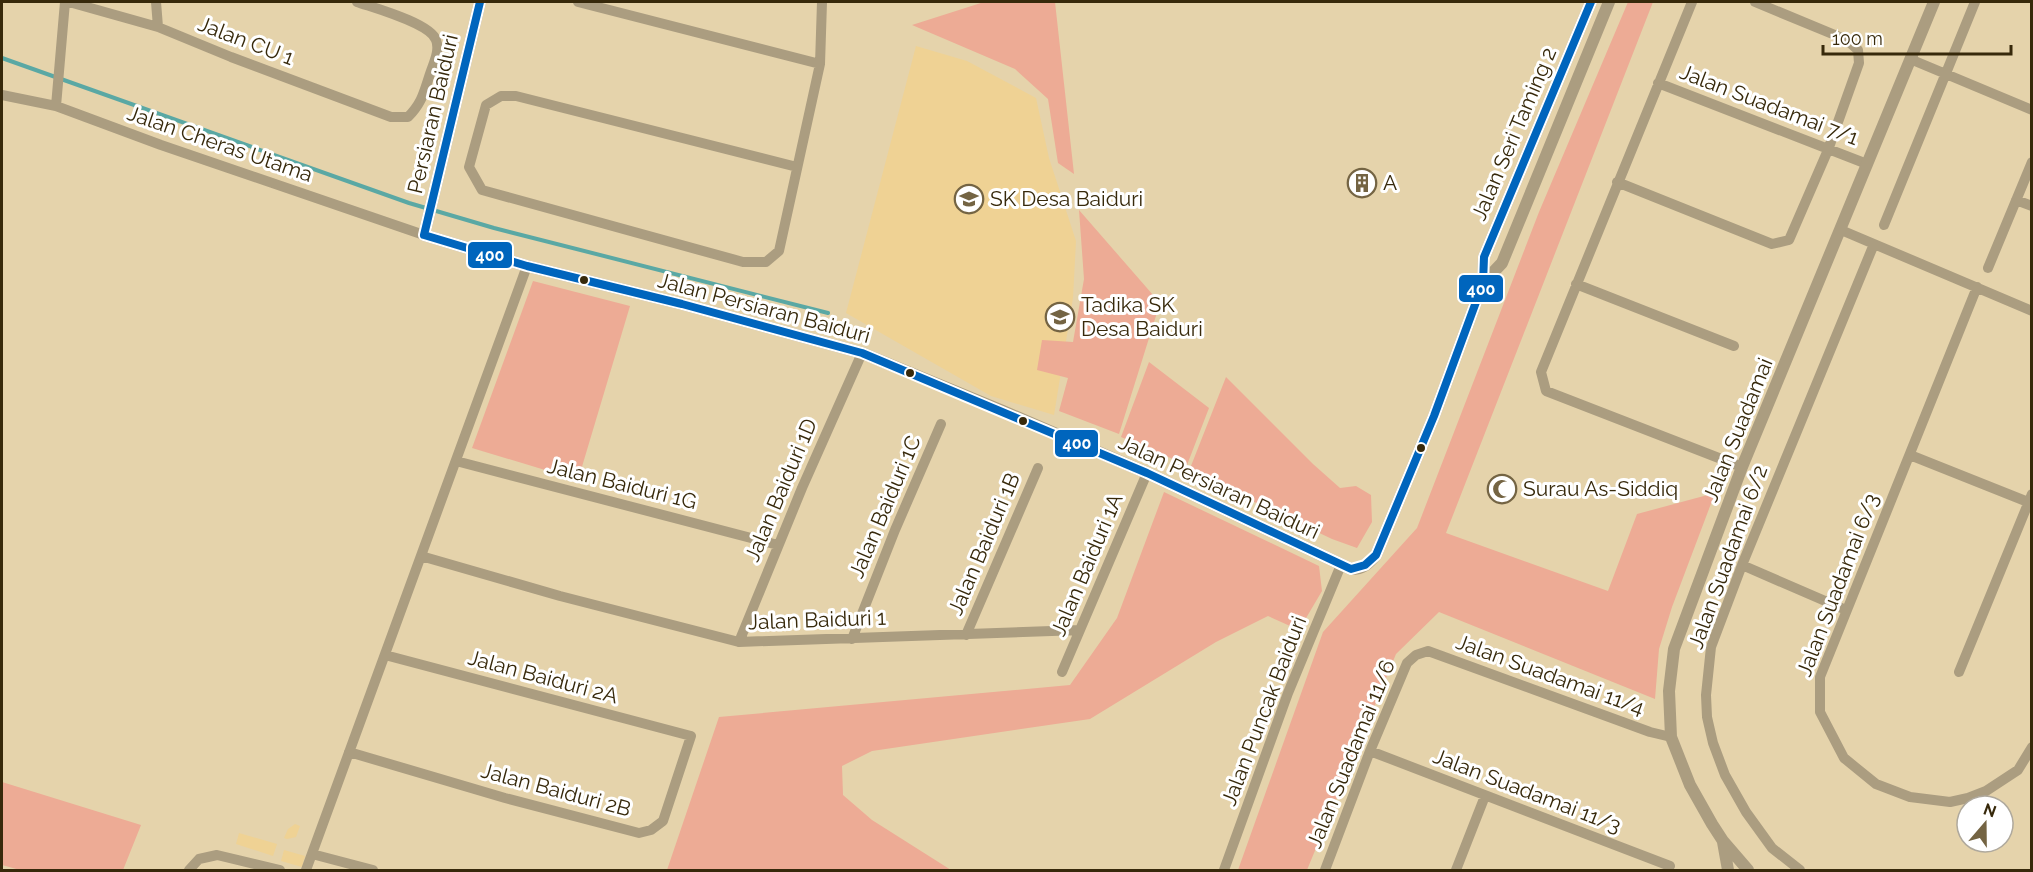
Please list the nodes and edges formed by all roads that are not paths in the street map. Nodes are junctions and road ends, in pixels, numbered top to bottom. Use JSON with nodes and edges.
{"nodes":[{"id":1,"x":67,"y":2,"type":"edge"},
{"id":2,"x":156,"y":2,"type":"edge"},
{"id":3,"x":357,"y":2,"type":"edge"},
{"id":4,"x":480,"y":2,"type":"edge"},
{"id":5,"x":578,"y":2,"type":"edge"},
{"id":6,"x":822,"y":2,"type":"edge"},
{"id":7,"x":1590,"y":2,"type":"edge"},
{"id":8,"x":1610,"y":2,"type":"edge"},
{"id":9,"x":1692,"y":2,"type":"edge"},
{"id":10,"x":1755,"y":2,"type":"edge"},
{"id":11,"x":1934,"y":2,"type":"edge"},
{"id":12,"x":1975,"y":2,"type":"edge"},
{"id":13,"x":158,"y":27,"type":"junction"},
{"id":14,"x":1910,"y":59,"type":"junction"},
{"id":15,"x":820,"y":64,"type":"junction"},
{"id":16,"x":1945,"y":74,"type":"junction"},
{"id":17,"x":1658,"y":83,"type":"junction"},
{"id":18,"x":2,"y":95,"type":"edge"},
{"id":19,"x":56,"y":106,"type":"junction"},
{"id":20,"x":2031,"y":110,"type":"edge"},
{"id":21,"x":1828,"y":150,"type":"junction"},
{"id":22,"x":2031,"y":162,"type":"edge"},
{"id":23,"x":1867,"y":164,"type":"junction"},
{"id":24,"x":798,"y":166,"type":"junction"},
{"id":25,"x":1617,"y":182,"type":"junction"},
{"id":26,"x":2016,"y":200,"type":"junction"},
{"id":27,"x":2031,"y":206,"type":"edge"},
{"id":28,"x":1884,"y":225,"type":"dead end"},
{"id":29,"x":1841,"y":230,"type":"junction"},
{"id":30,"x":424,"y":235,"type":"junction"},
{"id":31,"x":1874,"y":244,"type":"junction"},
{"id":32,"x":527,"y":266,"type":"junction"},
{"id":33,"x":1988,"y":268,"type":"dead end"},
{"id":34,"x":1483,"y":283,"type":"junction"},
{"id":35,"x":1576,"y":284,"type":"junction"},
{"id":36,"x":1977,"y":287,"type":"junction"},
{"id":37,"x":2031,"y":310,"type":"edge"},
{"id":38,"x":1734,"y":346,"type":"dead end"},
{"id":39,"x":862,"y":353,"type":"junction"},
{"id":40,"x":941,"y":424,"type":"dead end"},
{"id":41,"x":1910,"y":455,"type":"junction"},
{"id":42,"x":456,"y":461,"type":"junction"},
{"id":43,"x":1038,"y":468,"type":"dead end"},
{"id":44,"x":1742,"y":468,"type":"junction"},
{"id":45,"x":1147,"y":473,"type":"junction"},
{"id":46,"x":2030,"y":498,"type":"edge"},
{"id":47,"x":778,"y":545,"type":"junction"},
{"id":48,"x":1376,"y":555,"type":"joint"},
{"id":49,"x":421,"y":556,"type":"junction"},
{"id":50,"x":1341,"y":565,"type":"junction"},
{"id":51,"x":1742,"y":565,"type":"junction"},
{"id":52,"x":1846,"y":610,"type":"junction"},
{"id":53,"x":1080,"y":630,"type":"junction"},
{"id":54,"x":966,"y":635,"type":"junction"},
{"id":55,"x":852,"y":639,"type":"junction"},
{"id":56,"x":739,"y":642,"type":"junction"},
{"id":57,"x":385,"y":655,"type":"junction"},
{"id":58,"x":1416,"y":655,"type":"joint"},
{"id":59,"x":1062,"y":672,"type":"dead end"},
{"id":60,"x":1959,"y":672,"type":"dead end"},
{"id":61,"x":691,"y":736,"type":"joint"},
{"id":62,"x":1671,"y":736,"type":"junction"},
{"id":63,"x":2031,"y":747,"type":"edge"},
{"id":64,"x":1370,"y":751,"type":"junction"},
{"id":65,"x":349,"y":752,"type":"junction"},
{"id":66,"x":1485,"y":796,"type":"junction"},
{"id":67,"x":1723,"y":842,"type":"junction"},
{"id":68,"x":312,"y":854,"type":"junction"},
{"id":69,"x":1670,"y":866,"type":"dead end"},
{"id":70,"x":189,"y":870,"type":"edge"},
{"id":71,"x":280,"y":870,"type":"edge"},
{"id":72,"x":306,"y":870,"type":"edge"},
{"id":73,"x":374,"y":870,"type":"edge"},
{"id":74,"x":1224,"y":870,"type":"edge"},
{"id":75,"x":1325,"y":870,"type":"edge"},
{"id":76,"x":1456,"y":870,"type":"edge"},
{"id":77,"x":1728,"y":870,"type":"edge"},
{"id":78,"x":1748,"y":870,"type":"edge"},
{"id":79,"x":1800,"y":870,"type":"edge"}],
"edges":[{"from":1,"to":13,"type":"street","name":"Jalan CU 1"},
{"from":1,"to":19,"type":"street"},
{"from":2,"to":13,"type":"street"},
{"from":3,"to":13,"type":"street","name":"Jalan CU 1"},
{"from":4,"to":30,"type":"street","name":"Persiaran Baiduri"},
{"from":5,"to":15,"type":"street"},
{"from":6,"to":15,"type":"street"},
{"from":7,"to":34,"type":"street","name":"Jalan Seri Taming 2"},
{"from":8,"to":34,"type":"street","name":"Jalan Seri Taming 2"},
{"from":9,"to":17,"type":"street"},
{"from":10,"to":21,"type":"street"},
{"from":11,"to":14,"type":"street","name":"Jalan Suadamai"},
{"from":12,"to":16,"type":"street"},
{"from":14,"to":16,"type":"street"},
{"from":14,"to":23,"type":"street","name":"Jalan Suadamai"},
{"from":15,"to":24,"type":"street"},
{"from":16,"to":20,"type":"street"},
{"from":16,"to":28,"type":"street"},
{"from":17,"to":21,"type":"street","name":"Jalan Suadamai 7/1"},
{"from":17,"to":25,"type":"street"},
{"from":18,"to":19,"type":"street","name":"Jalan Cheras Utama"},
{"from":19,"to":30,"type":"street","name":"Jalan Cheras Utama"},
{"from":21,"to":23,"type":"street","name":"Jalan Suadamai 7/1"},
{"from":21,"to":25,"type":"street"},
{"from":22,"to":26,"type":"street"},
{"from":23,"to":29,"type":"street","name":"Jalan Suadamai"},
{"from":24,"to":24,"type":"street"},
{"from":25,"to":35,"type":"street"},
{"from":26,"to":27,"type":"street"},
{"from":26,"to":33,"type":"street"},
{"from":29,"to":31,"type":"street"},
{"from":29,"to":44,"type":"street","name":"Jalan Suadamai"},
{"from":30,"to":32,"type":"street","name":"Jalan Persiaran Baiduri"},
{"from":31,"to":36,"type":"street"},
{"from":31,"to":51,"type":"street","name":"Jalan Suadamai 6/2"},
{"from":32,"to":39,"type":"street","name":"Jalan Persiaran Baiduri"},
{"from":32,"to":42,"type":"street"},
{"from":34,"to":48,"type":"street","name":"Jalan Seri Taming 2"},
{"from":35,"to":38,"type":"street"},
{"from":35,"to":44,"type":"street"},
{"from":36,"to":37,"type":"street"},
{"from":36,"to":41,"type":"street","name":"Jalan Suadamai 6/3"},
{"from":39,"to":45,"type":"street","name":"Jalan Persiaran Baiduri"},
{"from":39,"to":47,"type":"street","name":"Jalan Baiduri 1D"},
{"from":40,"to":55,"type":"street","name":"Jalan Baiduri 1C"},
{"from":41,"to":46,"type":"street"},
{"from":41,"to":52,"type":"street","name":"Jalan Suadamai 6/3"},
{"from":42,"to":47,"type":"street","name":"Jalan Baiduri 1G"},
{"from":42,"to":49,"type":"street"},
{"from":43,"to":54,"type":"street","name":"Jalan Baiduri 1B"},
{"from":44,"to":62,"type":"street","name":"Jalan Suadamai"},
{"from":45,"to":50,"type":"street","name":"Jalan Persiaran Baiduri"},
{"from":45,"to":53,"type":"street","name":"Jalan Baiduri 1A"},
{"from":46,"to":60,"type":"street"},
{"from":47,"to":56,"type":"street","name":"Jalan Baiduri 1D"},
{"from":48,"to":50,"type":"street","name":"Jalan Persiaran Baiduri"},
{"from":49,"to":56,"type":"street","name":"Jalan Baiduri 1"},
{"from":49,"to":57,"type":"street"},
{"from":50,"to":74,"type":"street","name":"Jalan Puncak Baiduri"},
{"from":51,"to":52,"type":"street"},
{"from":51,"to":79,"type":"street","name":"Jalan Suadamai 6/2"},
{"from":52,"to":63,"type":"street","name":"Jalan Suadamai 6/3"},
{"from":53,"to":54,"type":"street","name":"Jalan Baiduri 1"},
{"from":53,"to":59,"type":"street","name":"Jalan Baiduri 1A"},
{"from":54,"to":55,"type":"street","name":"Jalan Baiduri 1"},
{"from":55,"to":56,"type":"street","name":"Jalan Baiduri 1"},
{"from":57,"to":61,"type":"street","name":"Jalan Baiduri 2A"},
{"from":57,"to":65,"type":"street"},
{"from":58,"to":62,"type":"street","name":"Jalan Suadamai 11/4"},
{"from":58,"to":64,"type":"street","name":"Jalan Suadamai 11/6"},
{"from":61,"to":65,"type":"street","name":"Jalan Baiduri 2B"},
{"from":62,"to":67,"type":"street","name":"Jalan Suadamai"},
{"from":64,"to":66,"type":"street","name":"Jalan Suadamai 11/3"},
{"from":64,"to":75,"type":"street","name":"Jalan Suadamai 11/6"},
{"from":65,"to":68,"type":"street"},
{"from":66,"to":69,"type":"street","name":"Jalan Suadamai 11/3"},
{"from":66,"to":76,"type":"street"},
{"from":67,"to":77,"type":"street"},
{"from":67,"to":78,"type":"street","name":"Jalan Suadamai"},
{"from":68,"to":72,"type":"street"},
{"from":68,"to":73,"type":"street"},
{"from":70,"to":71,"type":"street"}]}
